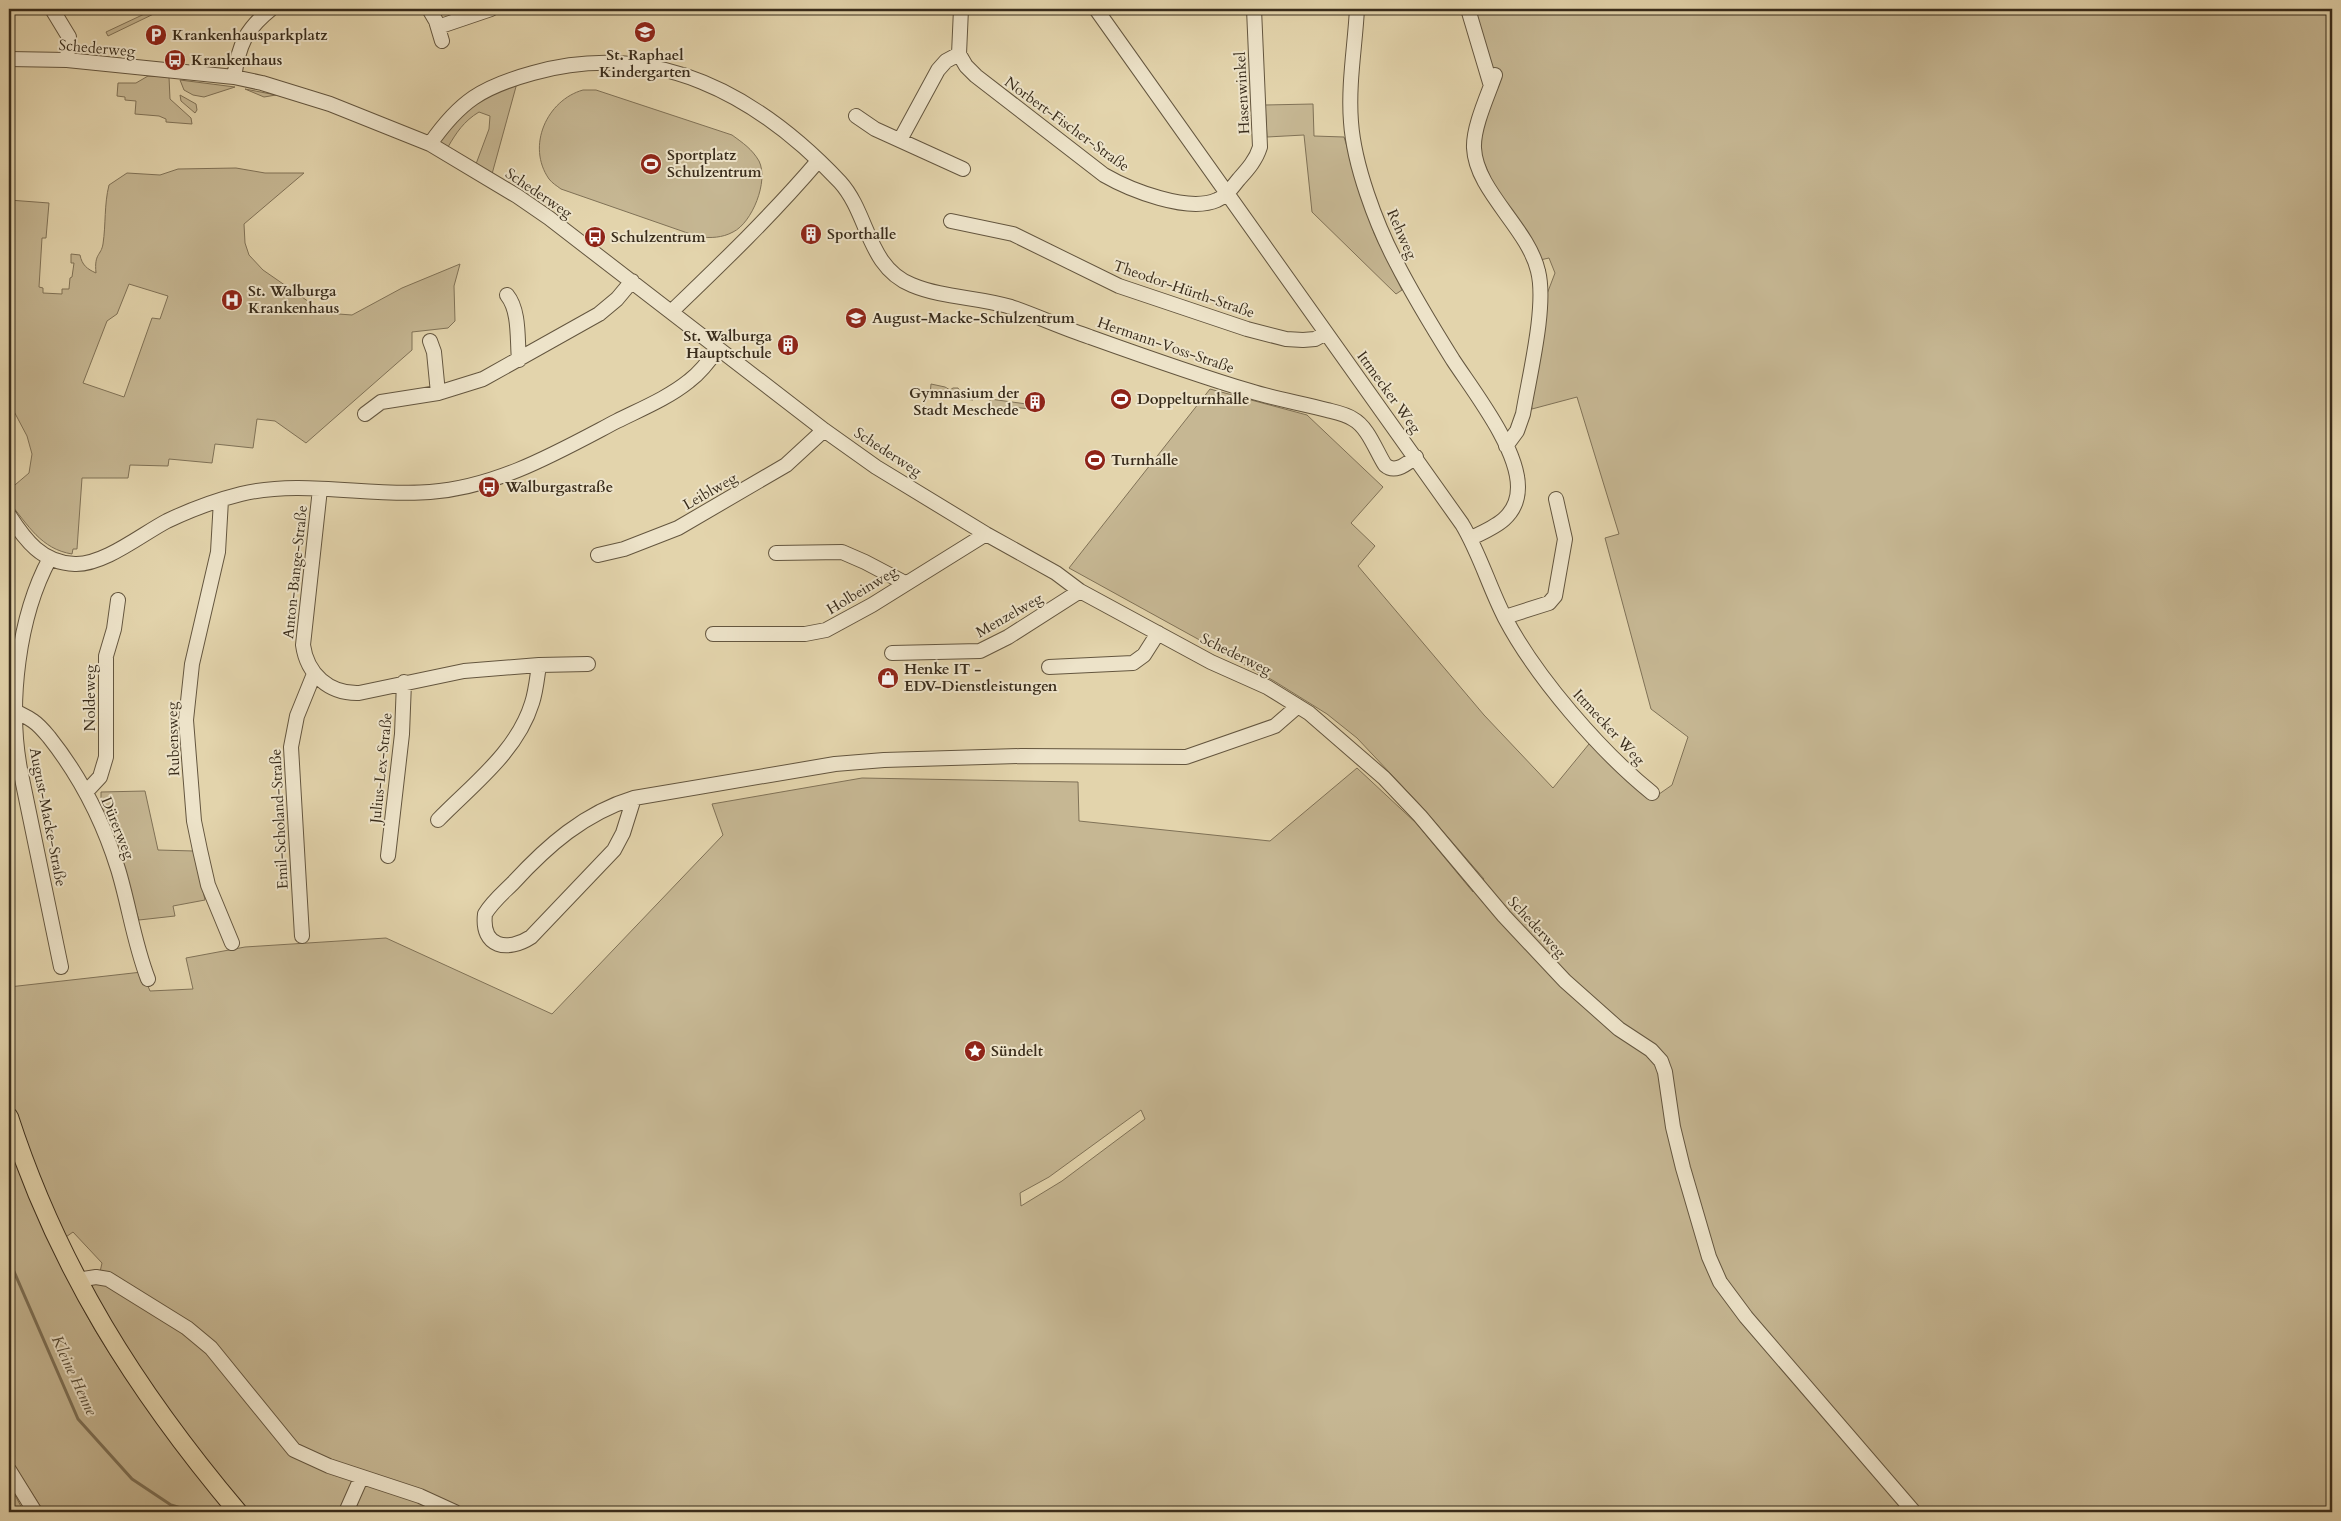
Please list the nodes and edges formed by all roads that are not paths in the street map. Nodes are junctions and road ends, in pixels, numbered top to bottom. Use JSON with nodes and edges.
{"nodes":[{"id":1,"x":52,"y":9,"type":"edge"},
{"id":2,"x":271,"y":9,"type":"edge"},
{"id":3,"x":429,"y":9,"type":"edge"},
{"id":4,"x":491,"y":9,"type":"edge"},
{"id":5,"x":962,"y":9,"type":"edge"},
{"id":6,"x":1096,"y":9,"type":"edge"},
{"id":7,"x":1254,"y":9,"type":"edge"},
{"id":8,"x":1357,"y":9,"type":"edge"},
{"id":9,"x":1468,"y":9,"type":"edge"},
{"id":10,"x":959,"y":54,"type":"junction"},
{"id":11,"x":9,"y":59,"type":"edge"},
{"id":12,"x":67,"y":60,"type":"junction"},
{"id":13,"x":234,"y":77,"type":"junction"},
{"id":14,"x":856,"y":116,"type":"dead end"},
{"id":15,"x":900,"y":140,"type":"junction"},
{"id":16,"x":430,"y":144,"type":"junction"},
{"id":17,"x":818,"y":161,"type":"junction"},
{"id":18,"x":963,"y":169,"type":"dead end"},
{"id":19,"x":1226,"y":194,"type":"junction"},
{"id":20,"x":951,"y":221,"type":"dead end"},
{"id":21,"x":632,"y":282,"type":"junction"},
{"id":22,"x":507,"y":295,"type":"dead end"},
{"id":23,"x":671,"y":312,"type":"junction"},
{"id":24,"x":1326,"y":333,"type":"junction"},
{"id":25,"x":430,"y":341,"type":"dead end"},
{"id":26,"x":718,"y":348,"type":"junction"},
{"id":27,"x":518,"y":360,"type":"junction"},
{"id":28,"x":438,"y":393,"type":"junction"},
{"id":29,"x":365,"y":414,"type":"dead end"},
{"id":30,"x":824,"y":430,"type":"junction"},
{"id":31,"x":1506,"y":446,"type":"junction"},
{"id":32,"x":1416,"y":457,"type":"junction"},
{"id":33,"x":320,"y":489,"type":"junction"},
{"id":34,"x":1556,"y":499,"type":"dead end"},
{"id":35,"x":221,"y":500,"type":"junction"},
{"id":36,"x":9,"y":515,"type":"edge"},
{"id":37,"x":986,"y":534,"type":"junction"},
{"id":38,"x":1471,"y":538,"type":"junction"},
{"id":39,"x":776,"y":554,"type":"dead end"},
{"id":40,"x":598,"y":555,"type":"dead end"},
{"id":41,"x":50,"y":558,"type":"junction"},
{"id":42,"x":905,"y":583,"type":"junction"},
{"id":43,"x":1080,"y":590,"type":"junction"},
{"id":44,"x":118,"y":600,"type":"dead end"},
{"id":45,"x":1505,"y":617,"type":"junction"},
{"id":46,"x":1158,"y":633,"type":"junction"},
{"id":47,"x":713,"y":634,"type":"dead end"},
{"id":48,"x":892,"y":653,"type":"dead end"},
{"id":49,"x":588,"y":664,"type":"dead end"},
{"id":50,"x":539,"y":665,"type":"junction"},
{"id":51,"x":1049,"y":667,"type":"dead end"},
{"id":52,"x":314,"y":674,"type":"junction"},
{"id":53,"x":404,"y":682,"type":"junction"},
{"id":54,"x":1298,"y":706,"type":"junction"},
{"id":55,"x":12,"y":709,"type":"edge"},
{"id":56,"x":86,"y":792,"type":"junction"},
{"id":57,"x":1652,"y":793,"type":"dead end"},
{"id":58,"x":634,"y":798,"type":"junction"},
{"id":59,"x":438,"y":820,"type":"dead end"},
{"id":60,"x":388,"y":856,"type":"dead end"},
{"id":61,"x":302,"y":936,"type":"dead end"},
{"id":62,"x":232,"y":943,"type":"dead end"},
{"id":63,"x":62,"y":967,"type":"dead end"},
{"id":64,"x":148,"y":979,"type":"dead end"},
{"id":65,"x":9,"y":1117,"type":"edge"},
{"id":66,"x":77,"y":1280,"type":"junction"},
{"id":67,"x":9,"y":1470,"type":"edge"},
{"id":68,"x":361,"y":1478,"type":"junction"},
{"id":69,"x":35,"y":1512,"type":"edge"},
{"id":70,"x":238,"y":1512,"type":"edge"},
{"id":71,"x":346,"y":1512,"type":"edge"},
{"id":72,"x":455,"y":1512,"type":"edge"},
{"id":73,"x":1914,"y":1512,"type":"edge"}],
"edges":[{"from":1,"to":12,"type":"street"},
{"from":2,"to":13,"type":"street"},
{"from":3,"to":4,"type":"street"},
{"from":5,"to":10,"type":"street"},
{"from":6,"to":19,"type":"street","name":"Ittmecker Weg"},
{"from":7,"to":19,"type":"street","name":"Hasenwinkel"},
{"from":8,"to":31,"type":"street","name":"Rehweg"},
{"from":9,"to":31,"type":"street"},
{"from":10,"to":15,"type":"street"},
{"from":10,"to":19,"type":"street","name":"Norbert-Fischer-Straße"},
{"from":11,"to":12,"type":"street","name":"Schederweg"},
{"from":12,"to":13,"type":"street","name":"Schederweg"},
{"from":13,"to":16,"type":"street","name":"Schederweg"},
{"from":14,"to":15,"type":"street"},
{"from":15,"to":18,"type":"street"},
{"from":16,"to":17,"type":"street","name":"Hermann-Voss-Straße"},
{"from":16,"to":21,"type":"street","name":"Schederweg"},
{"from":17,"to":23,"type":"street"},
{"from":17,"to":32,"type":"street","name":"Hermann-Voss-Straße"},
{"from":19,"to":24,"type":"street","name":"Ittmecker Weg"},
{"from":20,"to":24,"type":"street","name":"Theodor-Hürth-Straße"},
{"from":21,"to":23,"type":"street","name":"Schederweg"},
{"from":21,"to":27,"type":"street"},
{"from":22,"to":27,"type":"street"},
{"from":23,"to":26,"type":"street","name":"Schederweg"},
{"from":24,"to":32,"type":"street","name":"Ittmecker Weg"},
{"from":25,"to":28,"type":"street"},
{"from":26,"to":30,"type":"street","name":"Schederweg"},
{"from":26,"to":33,"type":"street"},
{"from":27,"to":28,"type":"street"},
{"from":28,"to":29,"type":"street"},
{"from":30,"to":37,"type":"street","name":"Schederweg"},
{"from":30,"to":40,"type":"street","name":"Leiblweg"},
{"from":31,"to":38,"type":"street","name":"Rehweg"},
{"from":32,"to":38,"type":"street","name":"Ittmecker Weg"},
{"from":33,"to":35,"type":"street"},
{"from":33,"to":52,"type":"street","name":"Anton-Bange-Straße"},
{"from":34,"to":45,"type":"street"},
{"from":35,"to":41,"type":"street"},
{"from":35,"to":62,"type":"street","name":"Rubensweg"},
{"from":36,"to":41,"type":"street"},
{"from":37,"to":42,"type":"street","name":"Holbeinweg"},
{"from":37,"to":43,"type":"street","name":"Schederweg"},
{"from":38,"to":45,"type":"street","name":"Ittmecker Weg"},
{"from":39,"to":42,"type":"street"},
{"from":41,"to":55,"type":"street","name":"August-Macke-Straße"},
{"from":42,"to":47,"type":"street","name":"Holbeinweg"},
{"from":43,"to":46,"type":"street","name":"Schederweg"},
{"from":43,"to":48,"type":"street","name":"Menzelweg"},
{"from":44,"to":56,"type":"street","name":"Noldeweg"},
{"from":45,"to":57,"type":"street","name":"Ittmecker Weg"},
{"from":46,"to":51,"type":"street"},
{"from":46,"to":54,"type":"street","name":"Schederweg"},
{"from":49,"to":50,"type":"street"},
{"from":50,"to":53,"type":"street"},
{"from":50,"to":59,"type":"street"},
{"from":52,"to":53,"type":"street"},
{"from":52,"to":61,"type":"street","name":"Emil-Scholand-Straße"},
{"from":53,"to":60,"type":"street","name":"Julius-Lex-Straße"},
{"from":54,"to":58,"type":"street"},
{"from":54,"to":73,"type":"street","name":"Schederweg"},
{"from":55,"to":56,"type":"street","name":"Dürerweg"},
{"from":55,"to":63,"type":"street","name":"August-Macke-Straße"},
{"from":56,"to":64,"type":"street","name":"Dürerweg"},
{"from":58,"to":58,"type":"street"},
{"from":65,"to":66,"type":"main road"},
{"from":66,"to":68,"type":"street"},
{"from":66,"to":70,"type":"main road"},
{"from":67,"to":69,"type":"street"},
{"from":68,"to":71,"type":"street"},
{"from":68,"to":72,"type":"street"}]}
